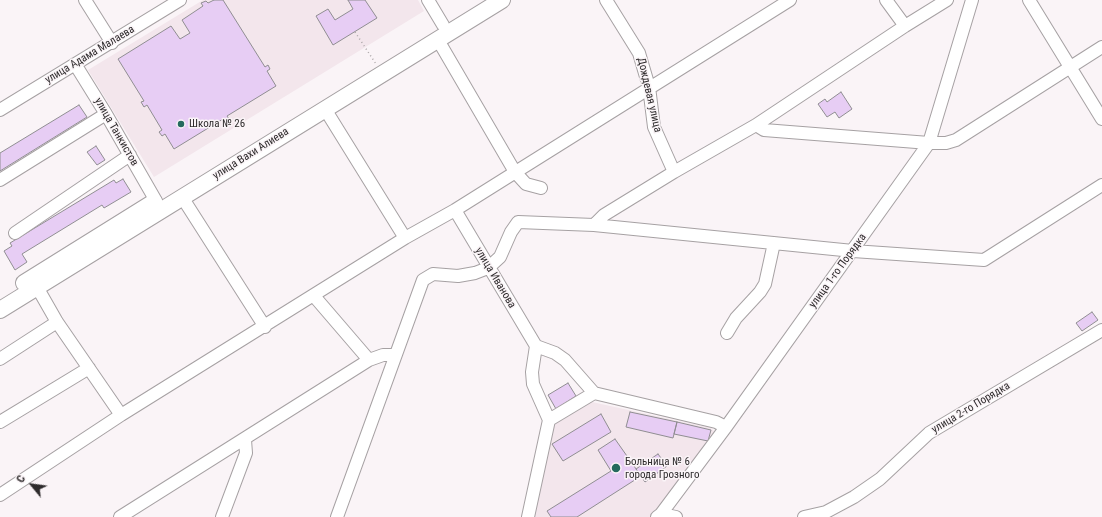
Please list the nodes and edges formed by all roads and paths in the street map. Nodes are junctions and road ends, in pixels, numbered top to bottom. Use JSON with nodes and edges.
{"nodes":[{"id":1,"x":85,"y":0,"type":"edge"},
{"id":2,"x":180,"y":0,"type":"edge"},
{"id":3,"x":428,"y":0,"type":"edge"},
{"id":4,"x":484,"y":0,"type":"edge"},
{"id":5,"x":502,"y":0,"type":"edge"},
{"id":6,"x":606,"y":0,"type":"edge"},
{"id":7,"x":790,"y":0,"type":"edge"},
{"id":8,"x":886,"y":0,"type":"edge"},
{"id":9,"x":947,"y":0,"type":"edge"},
{"id":10,"x":972,"y":0,"type":"edge"},
{"id":11,"x":1029,"y":0,"type":"edge"},
{"id":12,"x":905,"y":26,"type":"junction"},
{"id":13,"x":355,"y":32,"type":"dead end"},
{"id":14,"x":440,"y":32,"type":"junction"},
{"id":15,"x":112,"y":43,"type":"junction"},
{"id":16,"x":1102,"y":47,"type":"edge"},
{"id":17,"x":75,"y":64,"type":"junction"},
{"id":18,"x":378,"y":65,"type":"junction"},
{"id":19,"x":1070,"y":66,"type":"junction"},
{"id":20,"x":649,"y":87,"type":"junction"},
{"id":21,"x":325,"y":109,"type":"junction"},
{"id":22,"x":0,"y":110,"type":"edge"},
{"id":23,"x":106,"y":114,"type":"junction"},
{"id":24,"x":1102,"y":119,"type":"edge"},
{"id":25,"x":756,"y":125,"type":"junction"},
{"id":26,"x":928,"y":143,"type":"junction"},
{"id":27,"x":130,"y":155,"type":"junction"},
{"id":28,"x":516,"y":172,"type":"junction"},
{"id":29,"x":674,"y":172,"type":"junction"},
{"id":30,"x":0,"y":180,"type":"edge"},
{"id":31,"x":1102,"y":185,"type":"edge"},
{"id":32,"x":541,"y":188,"type":"dead end"},
{"id":33,"x":182,"y":197,"type":"junction"},
{"id":34,"x":156,"y":201,"type":"junction"},
{"id":35,"x":455,"y":210,"type":"junction"},
{"id":36,"x":594,"y":225,"type":"junction"},
{"id":37,"x":15,"y":233,"type":"dead end"},
{"id":38,"x":405,"y":238,"type":"junction"},
{"id":39,"x":774,"y":243,"type":"junction"},
{"id":40,"x":853,"y":251,"type":"junction"},
{"id":41,"x":488,"y":268,"type":"junction"},
{"id":42,"x":37,"y":287,"type":"junction"},
{"id":43,"x":314,"y":296,"type":"junction"},
{"id":44,"x":0,"y":298,"type":"edge"},
{"id":45,"x":0,"y":310,"type":"edge"},
{"id":46,"x":57,"y":322,"type":"junction"},
{"id":47,"x":265,"y":327,"type":"junction"},
{"id":48,"x":1102,"y":330,"type":"edge"},
{"id":49,"x":728,"y":333,"type":"dead end"},
{"id":50,"x":536,"y":346,"type":"junction"},
{"id":51,"x":395,"y":355,"type":"junction"},
{"id":52,"x":0,"y":359,"type":"edge"},
{"id":53,"x":369,"y":360,"type":"junction"},
{"id":54,"x":89,"y":368,"type":"junction"},
{"id":55,"x":594,"y":393,"type":"junction"},
{"id":56,"x":121,"y":415,"type":"junction"},
{"id":57,"x":549,"y":420,"type":"junction"},
{"id":58,"x":0,"y":422,"type":"edge"},
{"id":59,"x":726,"y":427,"type":"junction"},
{"id":60,"x":245,"y":440,"type":"junction"},
{"id":61,"x":0,"y":495,"type":"edge"},
{"id":62,"x":659,"y":515,"type":"edge"},
{"id":63,"x":120,"y":517,"type":"edge"},
{"id":64,"x":222,"y":517,"type":"edge"},
{"id":65,"x":337,"y":517,"type":"edge"},
{"id":66,"x":528,"y":517,"type":"edge"},
{"id":67,"x":676,"y":517,"type":"edge"},
{"id":68,"x":804,"y":517,"type":"edge"}],
"edges":[{"from":1,"to":15,"type":"street"},
{"from":2,"to":15,"type":"street","name":"улица Адама Малаева"},
{"from":3,"to":14,"type":"street"},
{"from":4,"to":14,"type":"main road","name":"улица Вахи Алиева"},
{"from":5,"to":14,"type":"main road","name":"улица Вахи Алиева"},
{"from":6,"to":20,"type":"street","name":"Дождевая улица"},
{"from":7,"to":20,"type":"street"},
{"from":8,"to":12,"type":"street"},
{"from":9,"to":12,"type":"street"},
{"from":10,"to":26,"type":"street","name":"улица 1-го Порядка"},
{"from":11,"to":19,"type":"street"},
{"from":12,"to":25,"type":"street"},
{"from":13,"to":18,"type":"path"},
{"from":14,"to":18,"type":"main road","name":"улица Вахи Алиева"},
{"from":14,"to":21,"type":"main road","name":"улица Вахи Алиева"},
{"from":14,"to":28,"type":"street"},
{"from":15,"to":17,"type":"street","name":"улица Адама Малаева"},
{"from":16,"to":19,"type":"street"},
{"from":17,"to":22,"type":"street","name":"улица Адама Малаева"},
{"from":17,"to":23,"type":"street","name":"улица Танкистов"},
{"from":18,"to":34,"type":"main road","name":"улица Вахи Алиева"},
{"from":19,"to":24,"type":"street"},
{"from":19,"to":26,"type":"street"},
{"from":20,"to":28,"type":"street"},
{"from":20,"to":29,"type":"street","name":"Дождевая улица"},
{"from":21,"to":33,"type":"main road","name":"улица Вахи Алиева"},
{"from":21,"to":38,"type":"street"},
{"from":23,"to":27,"type":"street","name":"улица Танкистов"},
{"from":23,"to":30,"type":"street"},
{"from":25,"to":26,"type":"street"},
{"from":25,"to":29,"type":"street"},
{"from":26,"to":40,"type":"street","name":"улица 1-го Порядка"},
{"from":27,"to":34,"type":"street","name":"улица Танкистов"},
{"from":27,"to":37,"type":"street"},
{"from":28,"to":32,"type":"street"},
{"from":28,"to":35,"type":"street"},
{"from":29,"to":36,"type":"street"},
{"from":31,"to":40,"type":"street"},
{"from":33,"to":42,"type":"main road","name":"улица Вахи Алиева"},
{"from":33,"to":47,"type":"street"},
{"from":34,"to":44,"type":"main road","name":"улица Вахи Алиева"},
{"from":35,"to":38,"type":"street"},
{"from":35,"to":41,"type":"street","name":"улица Иванова"},
{"from":36,"to":39,"type":"street"},
{"from":36,"to":41,"type":"street"},
{"from":38,"to":43,"type":"street"},
{"from":39,"to":40,"type":"street"},
{"from":39,"to":49,"type":"street"},
{"from":40,"to":59,"type":"street","name":"улица 1-го Порядка"},
{"from":41,"to":50,"type":"street","name":"улица Иванова"},
{"from":41,"to":51,"type":"street"},
{"from":42,"to":45,"type":"main road","name":"улица Вахи Алиева"},
{"from":42,"to":46,"type":"street"},
{"from":43,"to":47,"type":"street"},
{"from":43,"to":53,"type":"street"},
{"from":46,"to":52,"type":"street"},
{"from":46,"to":54,"type":"street"},
{"from":47,"to":56,"type":"street"},
{"from":48,"to":68,"type":"street","name":"улица 2-го Порядка"},
{"from":50,"to":55,"type":"street"},
{"from":50,"to":57,"type":"street"},
{"from":51,"to":53,"type":"street"},
{"from":51,"to":65,"type":"street"},
{"from":53,"to":60,"type":"street"},
{"from":54,"to":56,"type":"street"},
{"from":54,"to":58,"type":"street"},
{"from":55,"to":57,"type":"street"},
{"from":55,"to":59,"type":"street"},
{"from":56,"to":61,"type":"street"},
{"from":57,"to":66,"type":"street"},
{"from":59,"to":62,"type":"street","name":"улица 1-го Порядка"},
{"from":60,"to":63,"type":"street"},
{"from":60,"to":64,"type":"street"},
{"from":62,"to":67,"type":"street"}]}
